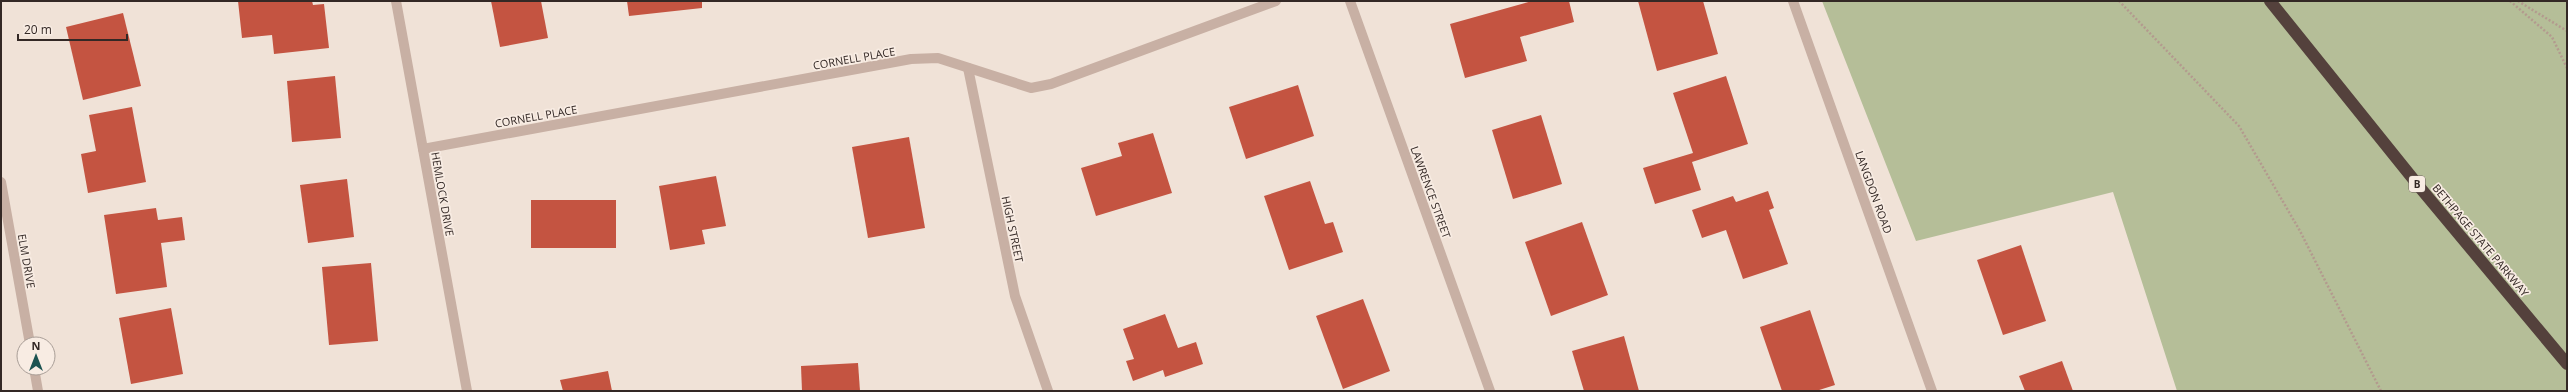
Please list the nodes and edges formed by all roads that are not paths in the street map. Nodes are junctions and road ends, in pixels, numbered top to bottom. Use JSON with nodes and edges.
{"nodes":[{"id":1,"x":396,"y":1,"type":"edge"},
{"id":2,"x":1276,"y":1,"type":"edge"},
{"id":3,"x":1350,"y":1,"type":"edge"},
{"id":4,"x":1793,"y":1,"type":"edge"},
{"id":5,"x":2270,"y":1,"type":"edge"},
{"id":6,"x":968,"y":68,"type":"junction"},
{"id":7,"x":423,"y":149,"type":"junction"},
{"id":8,"x":1,"y":182,"type":"edge"},
{"id":9,"x":29,"y":336,"type":"edge"},
{"id":10,"x":2567,"y":364,"type":"edge"},
{"id":11,"x":35,"y":376,"type":"edge"},
{"id":12,"x":38,"y":391,"type":"edge"},
{"id":13,"x":467,"y":391,"type":"edge"},
{"id":14,"x":1048,"y":391,"type":"edge"},
{"id":15,"x":1490,"y":391,"type":"edge"},
{"id":16,"x":1932,"y":391,"type":"edge"}],
"edges":[{"from":1,"to":7,"type":"street","name":"HEMLOCK DRIVE"},
{"from":2,"to":6,"type":"street","name":"CORNELL PLACE"},
{"from":3,"to":15,"type":"street","name":"LAWRENCE STREET"},
{"from":4,"to":16,"type":"street","name":"LANGDON ROAD"},
{"from":5,"to":10,"type":"highway","name":"BETHPAGE STATE PARKWAY","number":"B"},
{"from":6,"to":7,"type":"street","name":"CORNELL PLACE"},
{"from":6,"to":14,"type":"street","name":"HIGH STREET"},
{"from":7,"to":13,"type":"street","name":"HEMLOCK DRIVE"},
{"from":8,"to":9,"type":"street","name":"ELM DRIVE"},
{"from":11,"to":12,"type":"street"}]}
